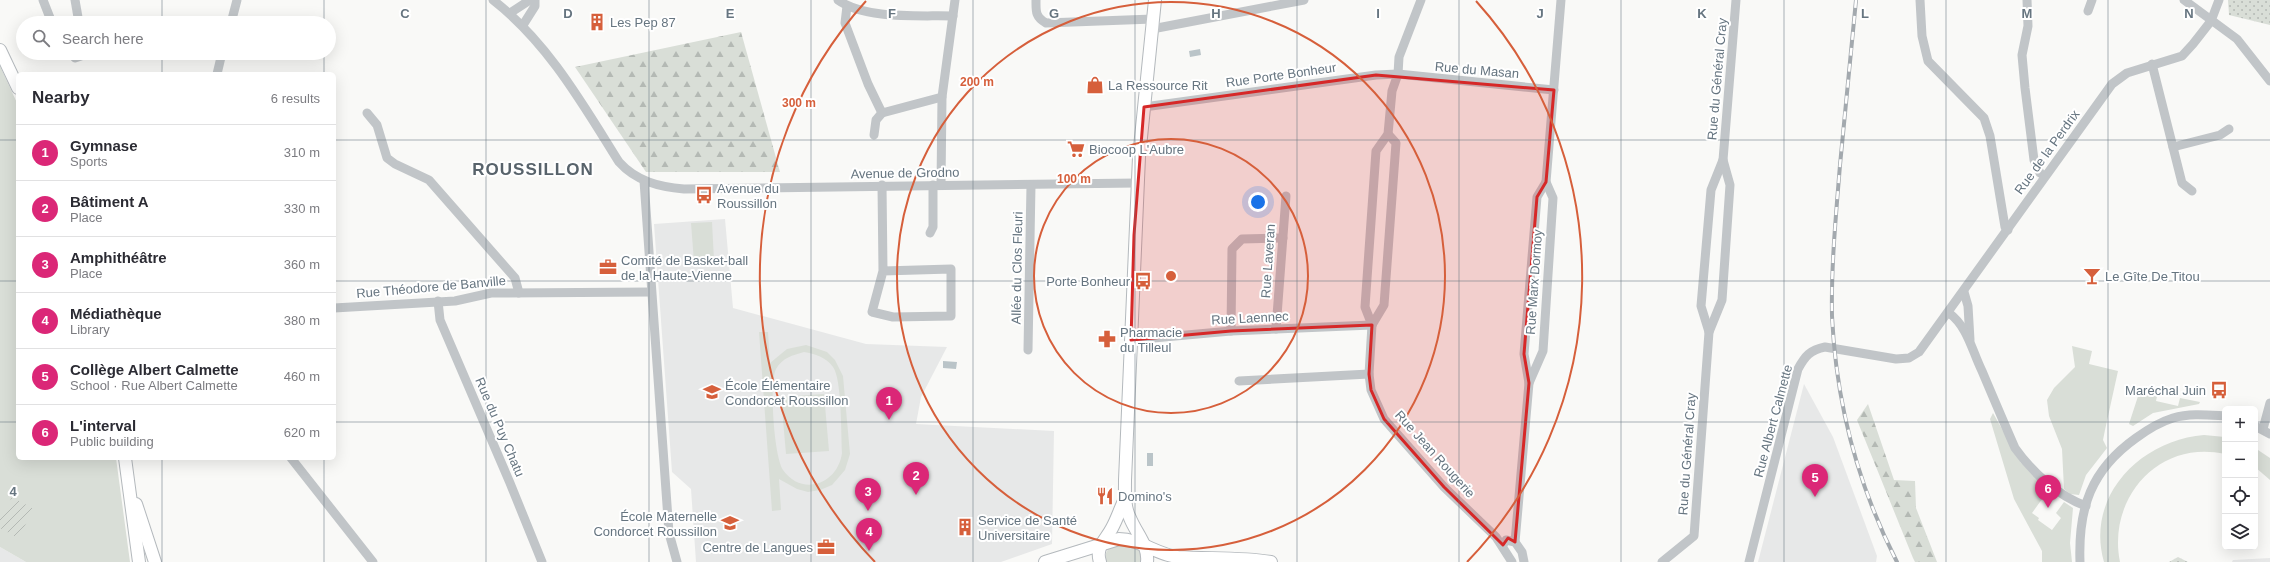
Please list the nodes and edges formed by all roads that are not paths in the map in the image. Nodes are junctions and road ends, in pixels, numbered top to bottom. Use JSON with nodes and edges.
{"nodes":[{"id":1,"x":43,"y":0,"type":"edge"},
{"id":2,"x":75,"y":0,"type":"edge"},
{"id":3,"x":237,"y":0,"type":"edge"},
{"id":4,"x":493,"y":0,"type":"edge"},
{"id":5,"x":530,"y":0,"type":"edge"},
{"id":6,"x":535,"y":0,"type":"edge"},
{"id":7,"x":838,"y":0,"type":"edge"},
{"id":8,"x":955,"y":0,"type":"edge"},
{"id":9,"x":1036,"y":0,"type":"edge"},
{"id":10,"x":1155,"y":0,"type":"edge"},
{"id":11,"x":1304,"y":0,"type":"edge"},
{"id":12,"x":1421,"y":0,"type":"edge"},
{"id":13,"x":1561,"y":0,"type":"edge"},
{"id":14,"x":1736,"y":0,"type":"edge"},
{"id":15,"x":1920,"y":0,"type":"edge"},
{"id":16,"x":2027,"y":0,"type":"edge"},
{"id":17,"x":2092,"y":0,"type":"edge"},
{"id":18,"x":2184,"y":0,"type":"edge"},
{"id":19,"x":2218,"y":0,"type":"edge"},
{"id":20,"x":847,"y":6,"type":"junction"},
{"id":21,"x":2088,"y":11,"type":"dead end"},
{"id":22,"x":510,"y":13,"type":"junction"},
{"id":23,"x":49,"y":16,"type":"edge"},
{"id":24,"x":78,"y":16,"type":"edge"},
{"id":25,"x":233,"y":16,"type":"edge"},
{"id":26,"x":953,"y":16,"type":"junction"},
{"id":27,"x":2211,"y":21,"type":"junction"},
{"id":28,"x":1152,"y":24,"type":"junction"},
{"id":29,"x":523,"y":25,"type":"junction"},
{"id":30,"x":0,"y":50,"type":"edge"},
{"id":31,"x":220,"y":60,"type":"edge"},
{"id":32,"x":2152,"y":64,"type":"junction"},
{"id":33,"x":217,"y":72,"type":"edge"},
{"id":34,"x":1398,"y":74,"type":"junction"},
{"id":35,"x":2270,"y":81,"type":"edge"},
{"id":36,"x":16,"y":83,"type":"edge"},
{"id":37,"x":1554,"y":90,"type":"junction"},
{"id":38,"x":942,"y":97,"type":"junction"},
{"id":39,"x":1144,"y":108,"type":"junction"},
{"id":40,"x":367,"y":113,"type":"dead end"},
{"id":41,"x":882,"y":113,"type":"junction"},
{"id":42,"x":2229,"y":129,"type":"dead end"},
{"id":43,"x":1388,"y":134,"type":"junction"},
{"id":44,"x":874,"y":135,"type":"dead end"},
{"id":45,"x":2173,"y":147,"type":"junction"},
{"id":46,"x":1723,"y":160,"type":"junction"},
{"id":47,"x":2045,"y":176,"type":"junction"},
{"id":48,"x":644,"y":181,"type":"junction"},
{"id":49,"x":1546,"y":182,"type":"junction"},
{"id":50,"x":1137,"y":183,"type":"junction"},
{"id":51,"x":882,"y":185,"type":"junction"},
{"id":52,"x":937,"y":185,"type":"junction"},
{"id":53,"x":1031,"y":185,"type":"junction"},
{"id":54,"x":2192,"y":191,"type":"dead end"},
{"id":55,"x":1286,"y":196,"type":"dead end"},
{"id":56,"x":2008,"y":230,"type":"junction"},
{"id":57,"x":930,"y":233,"type":"dead end"},
{"id":58,"x":1282,"y":238,"type":"junction"},
{"id":59,"x":883,"y":271,"type":"junction"},
{"id":60,"x":651,"y":292,"type":"junction"},
{"id":61,"x":1964,"y":292,"type":"junction"},
{"id":62,"x":519,"y":293,"type":"junction"},
{"id":63,"x":438,"y":301,"type":"junction"},
{"id":64,"x":336,"y":308,"type":"edge"},
{"id":65,"x":1949,"y":313,"type":"junction"},
{"id":66,"x":1372,"y":325,"type":"junction"},
{"id":67,"x":1276,"y":329,"type":"junction"},
{"id":68,"x":1231,"y":331,"type":"junction"},
{"id":69,"x":1709,"y":332,"type":"junction"},
{"id":70,"x":1130,"y":340,"type":"junction"},
{"id":71,"x":1970,"y":341,"type":"junction"},
{"id":72,"x":1028,"y":350,"type":"dead end"},
{"id":73,"x":1919,"y":352,"type":"joint"},
{"id":74,"x":1369,"y":374,"type":"junction"},
{"id":75,"x":1239,"y":381,"type":"dead end"},
{"id":76,"x":1529,"y":383,"type":"junction"},
{"id":77,"x":2270,"y":403,"type":"edge"},
{"id":78,"x":2222,"y":416,"type":"edge"},
{"id":79,"x":2263,"y":430,"type":"edge"},
{"id":80,"x":125,"y":460,"type":"edge"},
{"id":81,"x":293,"y":460,"type":"edge"},
{"id":82,"x":128,"y":476,"type":"junction"},
{"id":83,"x":1125,"y":499,"type":"junction"},
{"id":84,"x":2086,"y":506,"type":"junction"},
{"id":85,"x":1515,"y":542,"type":"junction"},
{"id":86,"x":1101,"y":543,"type":"junction"},
{"id":87,"x":1144,"y":545,"type":"junction"},
{"id":88,"x":1503,"y":545,"type":"junction"},
{"id":89,"x":139,"y":562,"type":"edge"},
{"id":90,"x":155,"y":562,"type":"edge"},
{"id":91,"x":373,"y":562,"type":"edge"},
{"id":92,"x":542,"y":562,"type":"edge"},
{"id":93,"x":677,"y":562,"type":"edge"},
{"id":94,"x":1045,"y":562,"type":"edge"},
{"id":95,"x":1100,"y":562,"type":"edge"},
{"id":96,"x":1147,"y":562,"type":"edge"},
{"id":97,"x":1271,"y":562,"type":"edge"},
{"id":98,"x":1512,"y":562,"type":"edge"},
{"id":99,"x":1524,"y":562,"type":"edge"},
{"id":100,"x":1662,"y":562,"type":"edge"},
{"id":101,"x":1749,"y":562,"type":"edge"},
{"id":102,"x":2080,"y":562,"type":"edge"}],
"edges":[{"from":1,"to":23,"type":"street"},
{"from":2,"to":24,"type":"street"},
{"from":3,"to":25,"type":"street"},
{"from":4,"to":22,"type":"street"},
{"from":5,"to":22,"type":"street"},
{"from":6,"to":29,"type":"street"},
{"from":7,"to":20,"type":"street"},
{"from":8,"to":26,"type":"street"},
{"from":9,"to":28,"type":"street"},
{"from":10,"to":28,"type":"main road"},
{"from":11,"to":28,"type":"street"},
{"from":12,"to":34,"type":"street","name":"Rue Jean Rougerie"},
{"from":13,"to":37,"type":"street","name":"Rue Marx Dormoy"},
{"from":14,"to":46,"type":"street","name":"Rue du Général Cray"},
{"from":15,"to":56,"type":"street"},
{"from":16,"to":47,"type":"street"},
{"from":17,"to":21,"type":"street"},
{"from":18,"to":27,"type":"street"},
{"from":19,"to":27,"type":"street","name":"Rue de la Perdrix"},
{"from":20,"to":26,"type":"street"},
{"from":20,"to":41,"type":"street"},
{"from":22,"to":29,"type":"street"},
{"from":26,"to":38,"type":"street"},
{"from":27,"to":32,"type":"street","name":"Rue de la Perdrix"},
{"from":27,"to":35,"type":"street"},
{"from":28,"to":39,"type":"main road"},
{"from":29,"to":48,"type":"street"},
{"from":30,"to":36,"type":"main road"},
{"from":31,"to":33,"type":"street"},
{"from":32,"to":45,"type":"street"},
{"from":32,"to":47,"type":"street","name":"Rue de la Perdrix"},
{"from":34,"to":37,"type":"street","name":"Rue du Masan"},
{"from":34,"to":39,"type":"street","name":"Rue Porte Bonheur"},
{"from":34,"to":43,"type":"street","name":"Rue Jean Rougerie"},
{"from":37,"to":49,"type":"street","name":"Rue Marx Dormoy"},
{"from":38,"to":41,"type":"street"},
{"from":38,"to":52,"type":"street"},
{"from":39,"to":50,"type":"main road"},
{"from":40,"to":62,"type":"street"},
{"from":41,"to":44,"type":"street"},
{"from":42,"to":45,"type":"street"},
{"from":43,"to":66,"type":"street","name":"Rue Jean Rougerie"},
{"from":43,"to":66,"type":"street","name":"Rue Jean Rougerie"},
{"from":45,"to":54,"type":"street"},
{"from":46,"to":69,"type":"street","name":"Rue du Général Cray"},
{"from":46,"to":69,"type":"street","name":"Rue du Général Cray"},
{"from":47,"to":56,"type":"street","name":"Rue de la Perdrix"},
{"from":48,"to":51,"type":"street","name":"Avenue de Grodno"},
{"from":48,"to":60,"type":"street"},
{"from":49,"to":76,"type":"street","name":"Rue Marx Dormoy"},
{"from":49,"to":76,"type":"street","name":"Rue Marx Dormoy"},
{"from":50,"to":53,"type":"street","name":"Avenue de Grodno"},
{"from":50,"to":70,"type":"main road"},
{"from":51,"to":52,"type":"street","name":"Avenue de Grodno"},
{"from":51,"to":59,"type":"street"},
{"from":52,"to":53,"type":"street","name":"Avenue de Grodno"},
{"from":52,"to":57,"type":"street"},
{"from":53,"to":72,"type":"street","name":"Allée du Clos Fleuri"},
{"from":55,"to":58,"type":"street","name":"Rue Laveran"},
{"from":56,"to":61,"type":"street","name":"Rue de la Perdrix"},
{"from":58,"to":67,"type":"street","name":"Rue Laveran"},
{"from":58,"to":68,"type":"street"},
{"from":59,"to":59,"type":"street"},
{"from":60,"to":62,"type":"street","name":"Rue Théodore de Banville"},
{"from":60,"to":93,"type":"street"},
{"from":61,"to":65,"type":"street","name":"Rue de la Perdrix"},
{"from":61,"to":71,"type":"street"},
{"from":62,"to":63,"type":"street","name":"Rue Théodore de Banville"},
{"from":63,"to":64,"type":"street","name":"Rue Théodore de Banville"},
{"from":63,"to":92,"type":"street","name":"Rue du Puy Chatu"},
{"from":65,"to":71,"type":"street"},
{"from":65,"to":73,"type":"street","name":"Rue de la Perdrix"},
{"from":66,"to":67,"type":"street","name":"Rue Laennec"},
{"from":66,"to":74,"type":"street","name":"Rue Jean Rougerie"},
{"from":67,"to":68,"type":"street","name":"Rue Laennec"},
{"from":68,"to":70,"type":"street","name":"Rue Laennec"},
{"from":69,"to":100,"type":"street","name":"Rue du Général Cray"},
{"from":70,"to":83,"type":"main road"},
{"from":71,"to":84,"type":"street"},
{"from":73,"to":101,"type":"street","name":"Rue Albert Calmette"},
{"from":74,"to":75,"type":"street"},
{"from":74,"to":88,"type":"street","name":"Rue Jean Rougerie"},
{"from":76,"to":85,"type":"street","name":"Rue Marx Dormoy"},
{"from":77,"to":79,"type":"street"},
{"from":78,"to":84,"type":"street"},
{"from":80,"to":82,"type":"main road"},
{"from":81,"to":91,"type":"street"},
{"from":82,"to":89,"type":"main road"},
{"from":82,"to":90,"type":"main road"},
{"from":83,"to":86,"type":"main road"},
{"from":83,"to":87,"type":"main road"},
{"from":84,"to":102,"type":"street"},
{"from":85,"to":88,"type":"street"},
{"from":85,"to":99,"type":"street"},
{"from":86,"to":87,"type":"main road"},
{"from":86,"to":94,"type":"main road"},
{"from":86,"to":95,"type":"main road"},
{"from":87,"to":96,"type":"main road"},
{"from":87,"to":97,"type":"main road"},
{"from":88,"to":98,"type":"street","name":"Rue Jean Rougerie"}]}
